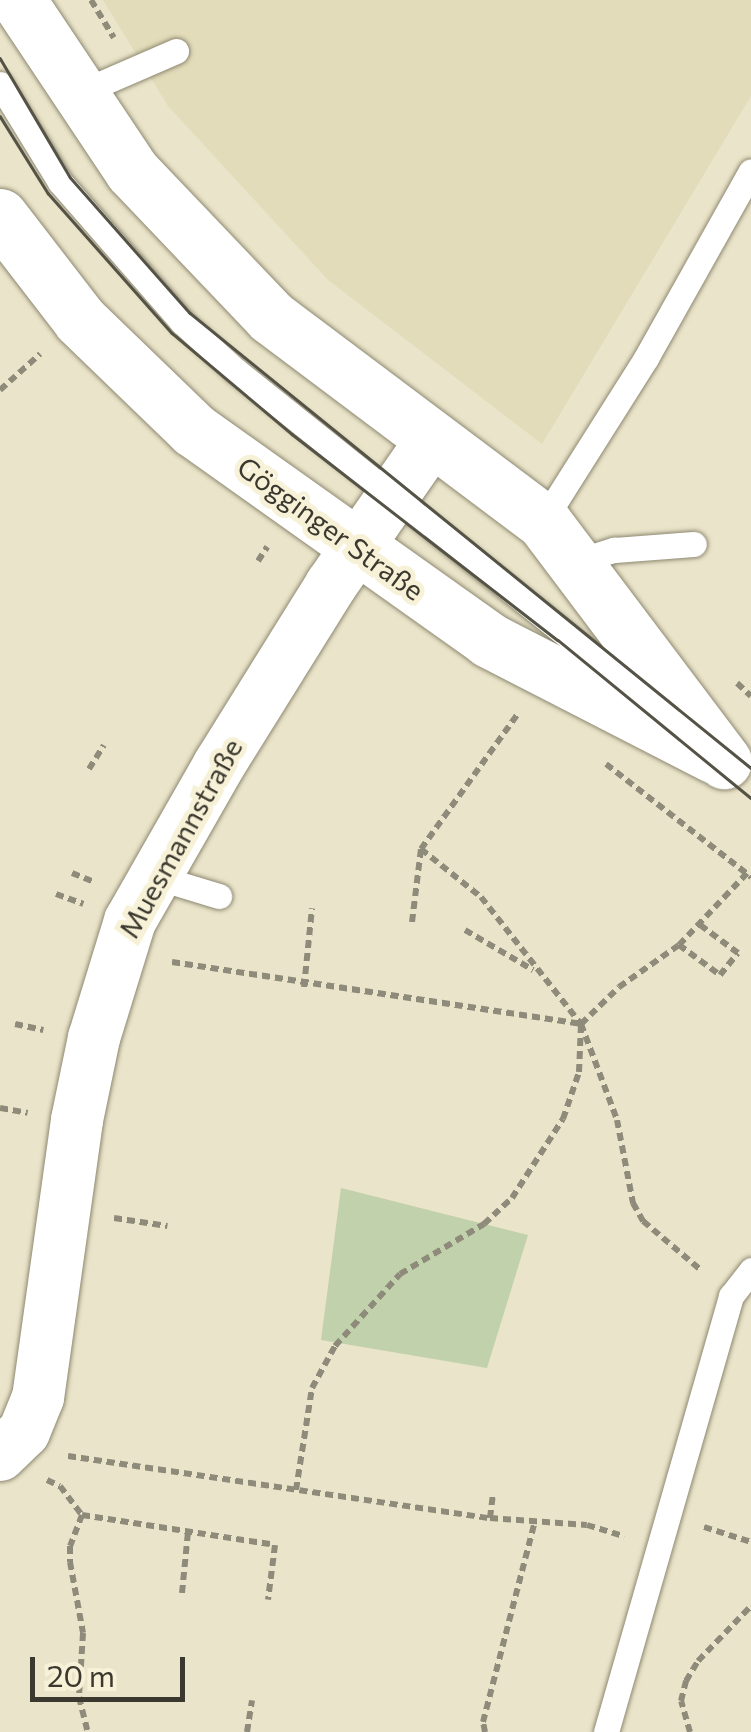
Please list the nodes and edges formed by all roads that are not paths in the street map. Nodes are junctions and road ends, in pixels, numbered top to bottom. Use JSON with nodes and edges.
{"nodes":[{"id":1,"x":18,"y":0,"type":"edge"},
{"id":2,"x":176,"y":51,"type":"dead end"},
{"id":3,"x":0,"y":84,"type":"edge"},
{"id":4,"x":76,"y":94,"type":"junction"},
{"id":5,"x":751,"y":170,"type":"edge"},
{"id":6,"x":0,"y":216,"type":"edge"},
{"id":7,"x":433,"y":438,"type":"junction"},
{"id":8,"x":393,"y":496,"type":"junction"},
{"id":9,"x":559,"y":542,"type":"junction"},
{"id":10,"x":694,"y":544,"type":"dead end"},
{"id":11,"x":356,"y":548,"type":"junction"},
{"id":12,"x":738,"y":772,"type":"edge"},
{"id":13,"x":156,"y":876,"type":"junction"},
{"id":14,"x":219,"y":896,"type":"dead end"},
{"id":15,"x":751,"y":1270,"type":"edge"},
{"id":16,"x":18,"y":1453,"type":"edge"},
{"id":17,"x":606,"y":1732,"type":"edge"}],
"edges":[{"from":1,"to":4,"type":"main road"},
{"from":2,"to":4,"type":"lane"},
{"from":3,"to":8,"type":"lane"},
{"from":4,"to":7,"type":"main road"},
{"from":5,"to":9,"type":"lane"},
{"from":6,"to":11,"type":"main road","name":"Gögginger Straße"},
{"from":7,"to":8,"type":"street","name":"Muesmannstraße"},
{"from":7,"to":9,"type":"main road"},
{"from":8,"to":11,"type":"street","name":"Muesmannstraße"},
{"from":8,"to":12,"type":"lane"},
{"from":9,"to":10,"type":"lane"},
{"from":9,"to":12,"type":"main road"},
{"from":11,"to":12,"type":"main road","name":"Gögginger Straße"},
{"from":11,"to":13,"type":"street","name":"Muesmannstraße"},
{"from":13,"to":14,"type":"lane"},
{"from":13,"to":16,"type":"street","name":"Muesmannstraße"},
{"from":15,"to":17,"type":"lane"}]}
